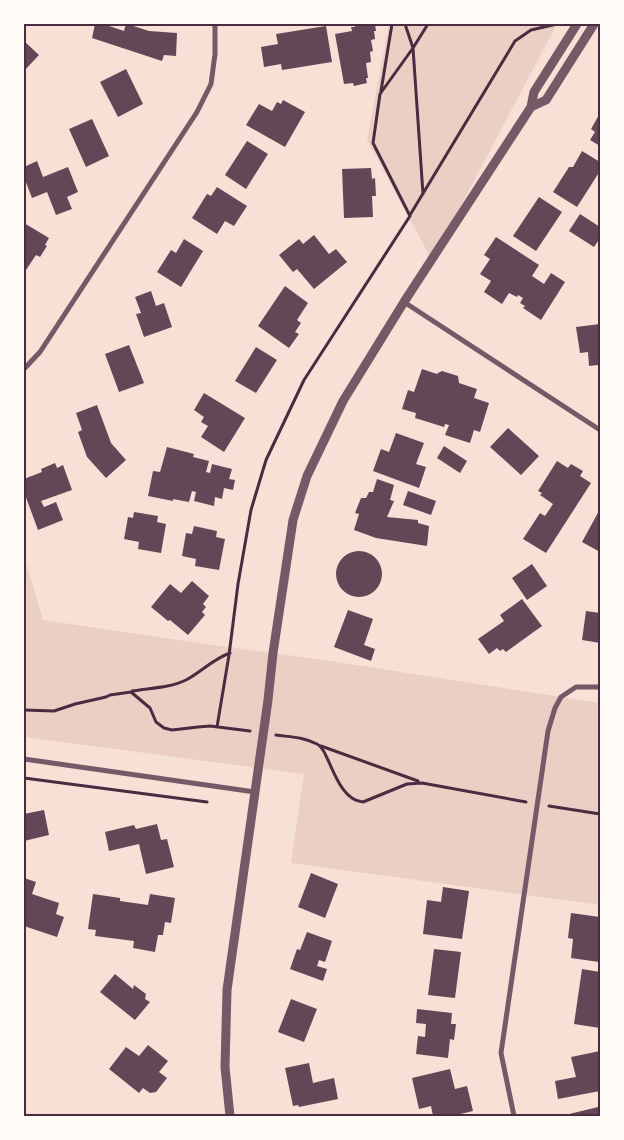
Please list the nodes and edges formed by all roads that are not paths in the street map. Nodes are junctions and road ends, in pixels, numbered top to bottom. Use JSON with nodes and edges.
{"nodes":[{"id":1,"x":215,"y":24,"type":"edge"},
{"id":2,"x":577,"y":24,"type":"edge"},
{"id":3,"x":594,"y":24,"type":"edge"},
{"id":4,"x":531,"y":106,"type":"junction"},
{"id":5,"x":404,"y":302,"type":"junction"},
{"id":6,"x":24,"y":370,"type":"edge"},
{"id":7,"x":600,"y":430,"type":"edge"},
{"id":8,"x":600,"y":687,"type":"edge"},
{"id":9,"x":24,"y":759,"type":"edge"},
{"id":10,"x":255,"y":792,"type":"junction"},
{"id":11,"x":230,"y":1116,"type":"edge"},
{"id":12,"x":514,"y":1116,"type":"edge"}],
"edges":[{"from":1,"to":6,"type":"street"},
{"from":2,"to":4,"type":"street"},
{"from":3,"to":4,"type":"street"},
{"from":4,"to":5,"type":"street"},
{"from":5,"to":7,"type":"street"},
{"from":5,"to":10,"type":"street"},
{"from":8,"to":12,"type":"street"},
{"from":9,"to":10,"type":"street"},
{"from":10,"to":11,"type":"street"}]}
